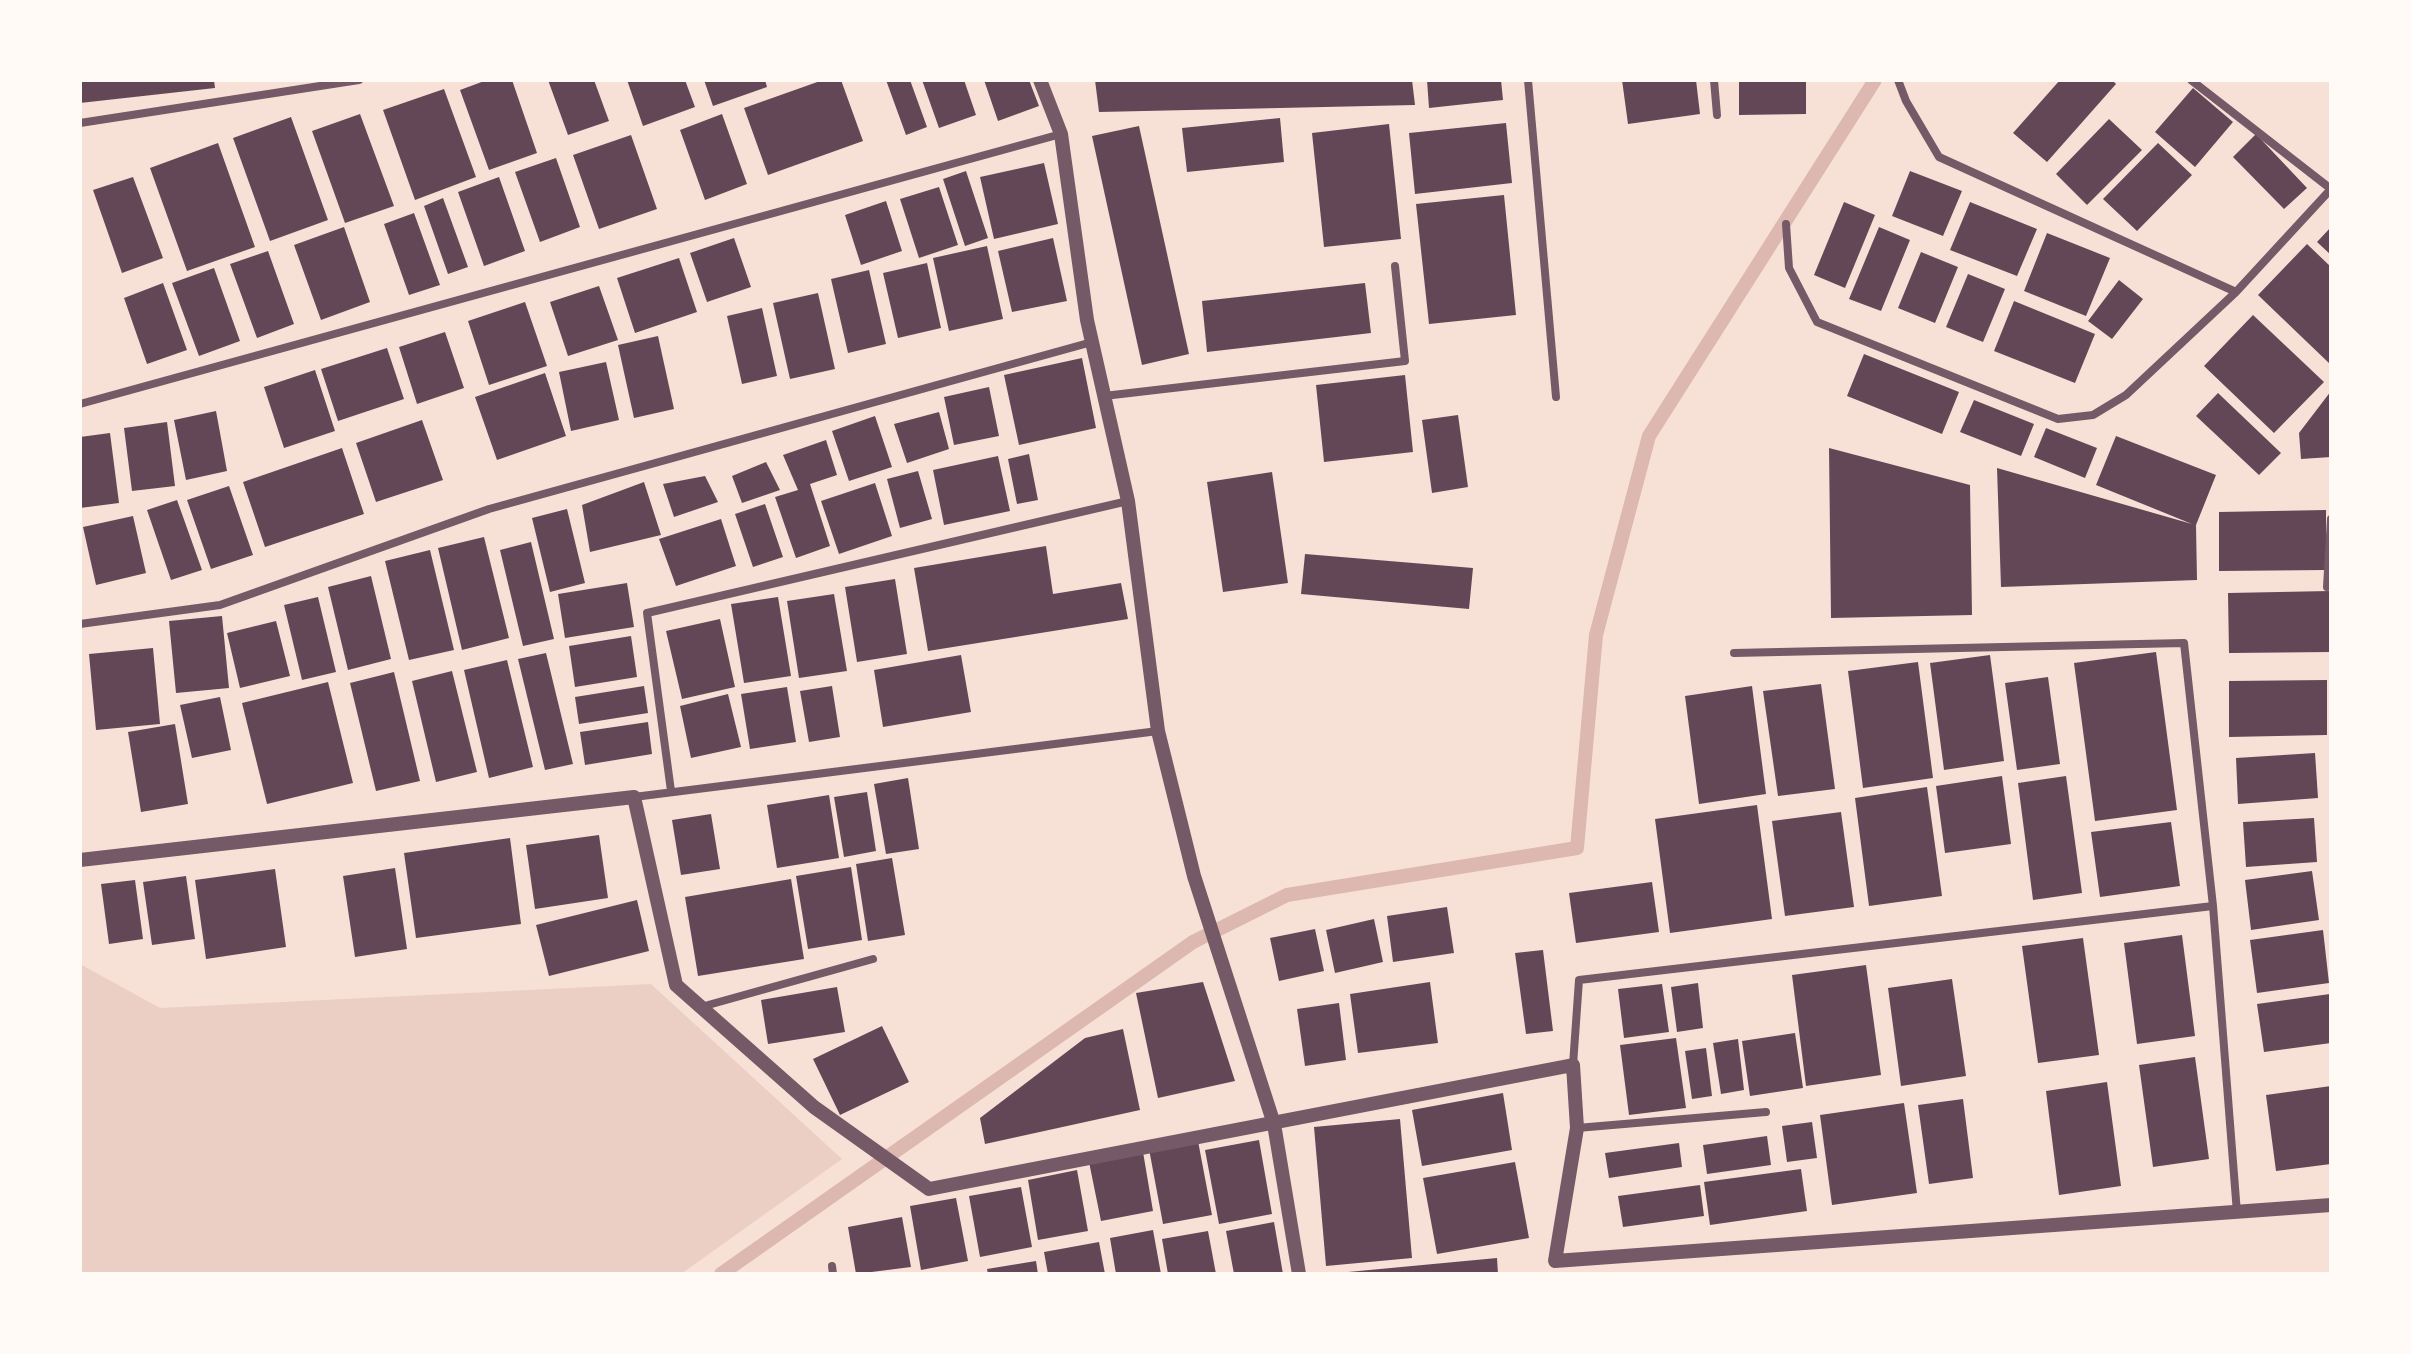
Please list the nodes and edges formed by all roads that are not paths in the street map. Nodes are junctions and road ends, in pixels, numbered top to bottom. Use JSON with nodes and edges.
{"nodes":[{"id":1,"x":297,"y":80,"type":"edge"},
{"id":2,"x":359,"y":80,"type":"edge"},
{"id":3,"x":1040,"y":80,"type":"edge"},
{"id":4,"x":1528,"y":80,"type":"edge"},
{"id":5,"x":1714,"y":80,"type":"edge"},
{"id":6,"x":1898,"y":80,"type":"edge"},
{"id":7,"x":2191,"y":80,"type":"edge"},
{"id":8,"x":296,"y":91,"type":"junction"},
{"id":9,"x":1717,"y":115,"type":"dead end"},
{"id":10,"x":80,"y":123,"type":"edge"},
{"id":11,"x":1061,"y":134,"type":"junction"},
{"id":12,"x":2331,"y":189,"type":"edge"},
{"id":13,"x":1786,"y":224,"type":"dead end"},
{"id":14,"x":1395,"y":266,"type":"dead end"},
{"id":15,"x":2236,"y":292,"type":"junction"},
{"id":16,"x":1092,"y":342,"type":"junction"},
{"id":17,"x":1104,"y":396,"type":"junction"},
{"id":18,"x":1556,"y":397,"type":"dead end"},
{"id":19,"x":80,"y":404,"type":"edge"},
{"id":20,"x":1128,"y":501,"type":"junction"},
{"id":21,"x":2331,"y":519,"type":"edge"},
{"id":22,"x":2327,"y":587,"type":"dead end"},
{"id":23,"x":80,"y":624,"type":"edge"},
{"id":24,"x":1734,"y":653,"type":"dead end"},
{"id":25,"x":1158,"y":731,"type":"junction"},
{"id":26,"x":671,"y":791,"type":"junction"},
{"id":27,"x":634,"y":797,"type":"junction"},
{"id":28,"x":80,"y":860,"type":"edge"},
{"id":29,"x":2213,"y":906,"type":"junction"},
{"id":30,"x":873,"y":959,"type":"dead end"},
{"id":31,"x":701,"y":1007,"type":"junction"},
{"id":32,"x":1573,"y":1065,"type":"junction"},
{"id":33,"x":1766,"y":1112,"type":"dead end"},
{"id":34,"x":1274,"y":1124,"type":"junction"},
{"id":35,"x":1577,"y":1128,"type":"junction"},
{"id":36,"x":2331,"y":1205,"type":"edge"},
{"id":37,"x":2237,"y":1213,"type":"junction"},
{"id":38,"x":1554,"y":1268,"type":"edge"},
{"id":39,"x":1299,"y":1274,"type":"edge"}],
"edges":[{"from":1,"to":8,"type":"street"},
{"from":2,"to":8,"type":"street"},
{"from":3,"to":11,"type":"street"},
{"from":4,"to":18,"type":"street"},
{"from":5,"to":9,"type":"street"},
{"from":6,"to":15,"type":"street"},
{"from":7,"to":12,"type":"street"},
{"from":8,"to":10,"type":"street"},
{"from":11,"to":16,"type":"street"},
{"from":11,"to":19,"type":"street"},
{"from":12,"to":15,"type":"street"},
{"from":13,"to":15,"type":"street"},
{"from":14,"to":17,"type":"street"},
{"from":16,"to":17,"type":"street"},
{"from":16,"to":23,"type":"street"},
{"from":17,"to":20,"type":"street"},
{"from":20,"to":25,"type":"street"},
{"from":20,"to":26,"type":"street"},
{"from":21,"to":22,"type":"street"},
{"from":24,"to":29,"type":"street"},
{"from":25,"to":26,"type":"street"},
{"from":25,"to":34,"type":"street"},
{"from":26,"to":27,"type":"street"},
{"from":27,"to":28,"type":"street"},
{"from":27,"to":31,"type":"street"},
{"from":29,"to":32,"type":"street"},
{"from":29,"to":37,"type":"street"},
{"from":30,"to":31,"type":"street"},
{"from":31,"to":34,"type":"street"},
{"from":32,"to":34,"type":"street"},
{"from":32,"to":35,"type":"street"},
{"from":33,"to":35,"type":"street"},
{"from":34,"to":39,"type":"street"},
{"from":35,"to":38,"type":"street"},
{"from":36,"to":37,"type":"street"},
{"from":37,"to":38,"type":"street"}]}
